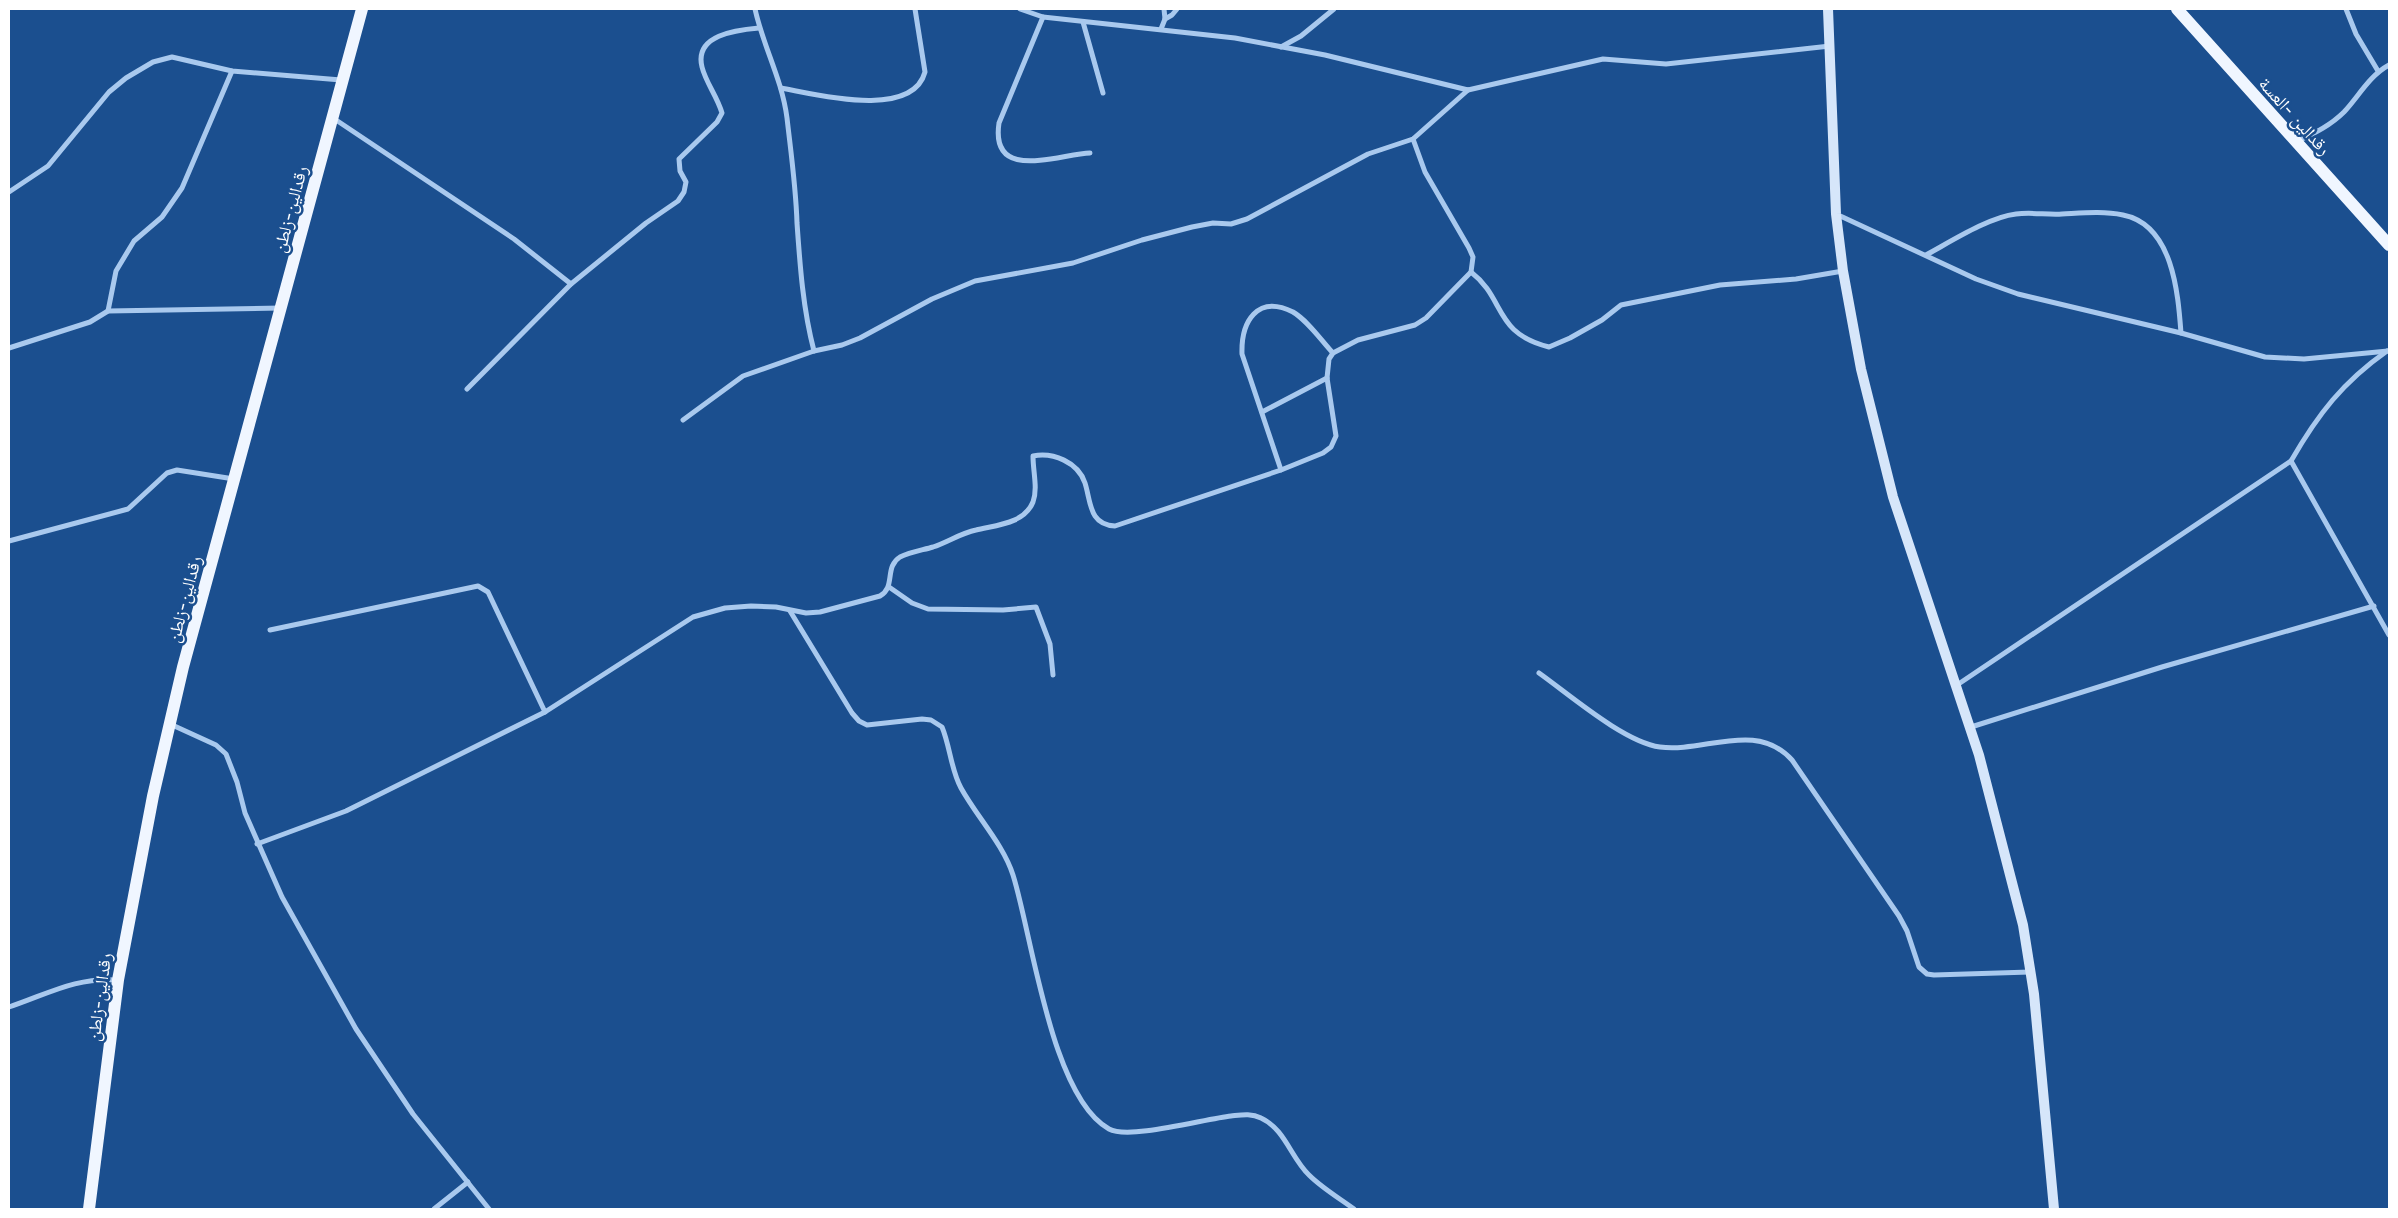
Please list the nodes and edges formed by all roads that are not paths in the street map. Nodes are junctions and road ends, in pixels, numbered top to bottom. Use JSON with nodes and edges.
{"nodes":[{"id":1,"x":362,"y":9,"type":"edge"},
{"id":2,"x":755,"y":9,"type":"edge"},
{"id":3,"x":916,"y":9,"type":"edge"},
{"id":4,"x":1020,"y":9,"type":"edge"},
{"id":5,"x":1164,"y":9,"type":"edge"},
{"id":6,"x":1177,"y":9,"type":"edge"},
{"id":7,"x":1334,"y":9,"type":"edge"},
{"id":8,"x":1828,"y":9,"type":"edge"},
{"id":9,"x":2177,"y":9,"type":"edge"},
{"id":10,"x":2346,"y":9,"type":"edge"},
{"id":11,"x":1043,"y":17,"type":"junction"},
{"id":12,"x":1165,"y":19,"type":"junction"},
{"id":13,"x":1083,"y":22,"type":"junction"},
{"id":14,"x":759,"y":28,"type":"junction"},
{"id":15,"x":1161,"y":29,"type":"junction"},
{"id":16,"x":1830,"y":46,"type":"junction"},
{"id":17,"x":1281,"y":47,"type":"junction"},
{"id":18,"x":2389,"y":65,"type":"edge"},
{"id":19,"x":232,"y":71,"type":"junction"},
{"id":20,"x":2378,"y":71,"type":"junction"},
{"id":21,"x":342,"y":80,"type":"junction"},
{"id":22,"x":781,"y":88,"type":"junction"},
{"id":23,"x":1468,"y":90,"type":"junction"},
{"id":24,"x":1103,"y":93,"type":"dead end"},
{"id":25,"x":333,"y":117,"type":"junction"},
{"id":26,"x":1413,"y":139,"type":"junction"},
{"id":27,"x":2296,"y":143,"type":"junction"},
{"id":28,"x":1090,"y":153,"type":"dead end"},
{"id":29,"x":9,"y":192,"type":"edge"},
{"id":30,"x":1836,"y":214,"type":"junction"},
{"id":31,"x":2389,"y":245,"type":"edge"},
{"id":32,"x":1926,"y":255,"type":"junction"},
{"id":33,"x":1843,"y":271,"type":"junction"},
{"id":34,"x":1471,"y":272,"type":"junction"},
{"id":35,"x":572,"y":284,"type":"junction"},
{"id":36,"x":282,"y":308,"type":"junction"},
{"id":37,"x":108,"y":311,"type":"junction"},
{"id":38,"x":2181,"y":334,"type":"junction"},
{"id":39,"x":9,"y":348,"type":"edge"},
{"id":40,"x":814,"y":351,"type":"junction"},
{"id":41,"x":2389,"y":351,"type":"edge"},
{"id":42,"x":1333,"y":353,"type":"junction"},
{"id":43,"x":1327,"y":378,"type":"junction"},
{"id":44,"x":467,"y":389,"type":"dead end"},
{"id":45,"x":1262,"y":412,"type":"junction"},
{"id":46,"x":683,"y":420,"type":"dead end"},
{"id":47,"x":2291,"y":460,"type":"junction"},
{"id":48,"x":1281,"y":470,"type":"junction"},
{"id":49,"x":234,"y":479,"type":"junction"},
{"id":50,"x":9,"y":540,"type":"edge"},
{"id":51,"x":889,"y":587,"type":"junction"},
{"id":52,"x":2374,"y":606,"type":"junction"},
{"id":53,"x":790,"y":611,"type":"junction"},
{"id":54,"x":270,"y":630,"type":"dead end"},
{"id":55,"x":2389,"y":635,"type":"edge"},
{"id":56,"x":1539,"y":673,"type":"dead end"},
{"id":57,"x":1053,"y":675,"type":"dead end"},
{"id":58,"x":1957,"y":685,"type":"junction"},
{"id":59,"x":544,"y":712,"type":"junction"},
{"id":60,"x":170,"y":724,"type":"junction"},
{"id":61,"x":1970,"y":728,"type":"junction"},
{"id":62,"x":258,"y":844,"type":"junction"},
{"id":63,"x":2030,"y":972,"type":"junction"},
{"id":64,"x":118,"y":980,"type":"junction"},
{"id":65,"x":9,"y":1007,"type":"edge"},
{"id":66,"x":468,"y":1182,"type":"junction"},
{"id":67,"x":89,"y":1209,"type":"edge"},
{"id":68,"x":434,"y":1209,"type":"edge"},
{"id":69,"x":489,"y":1209,"type":"edge"},
{"id":70,"x":1354,"y":1209,"type":"edge"},
{"id":71,"x":2054,"y":1209,"type":"edge"}],
"edges":[{"from":1,"to":21,"type":"main road","name":"رقدالين-زلطن"},
{"from":2,"to":14,"type":"street"},
{"from":3,"to":22,"type":"street"},
{"from":4,"to":11,"type":"street"},
{"from":5,"to":12,"type":"street"},
{"from":6,"to":12,"type":"street"},
{"from":7,"to":17,"type":"street"},
{"from":8,"to":16,"type":"street"},
{"from":9,"to":27,"type":"main road","name":"رقدالين -العسة"},
{"from":10,"to":20,"type":"street"},
{"from":11,"to":13,"type":"street"},
{"from":11,"to":28,"type":"street"},
{"from":12,"to":15,"type":"street"},
{"from":13,"to":15,"type":"street"},
{"from":13,"to":24,"type":"street"},
{"from":14,"to":22,"type":"street"},
{"from":14,"to":35,"type":"street"},
{"from":15,"to":17,"type":"street"},
{"from":16,"to":23,"type":"street"},
{"from":16,"to":30,"type":"street"},
{"from":17,"to":23,"type":"street"},
{"from":18,"to":20,"type":"street"},
{"from":19,"to":21,"type":"street"},
{"from":19,"to":29,"type":"street"},
{"from":19,"to":37,"type":"street"},
{"from":20,"to":27,"type":"street"},
{"from":21,"to":25,"type":"main road","name":"رقدالين-زلطن"},
{"from":22,"to":40,"type":"street"},
{"from":23,"to":26,"type":"street"},
{"from":25,"to":35,"type":"street"},
{"from":25,"to":36,"type":"main road","name":"رقدالين-زلطن"},
{"from":26,"to":34,"type":"street"},
{"from":26,"to":40,"type":"street"},
{"from":27,"to":31,"type":"main road","name":"رقدالين -العسة"},
{"from":30,"to":32,"type":"street"},
{"from":30,"to":33,"type":"street"},
{"from":32,"to":38,"type":"street"},
{"from":32,"to":38,"type":"street"},
{"from":33,"to":34,"type":"street"},
{"from":33,"to":58,"type":"street"},
{"from":34,"to":42,"type":"street"},
{"from":35,"to":44,"type":"street"},
{"from":36,"to":37,"type":"street"},
{"from":36,"to":49,"type":"main road","name":"رقدالين-زلطن"},
{"from":37,"to":39,"type":"street"},
{"from":38,"to":41,"type":"street"},
{"from":40,"to":46,"type":"street"},
{"from":41,"to":47,"type":"street"},
{"from":42,"to":43,"type":"street"},
{"from":42,"to":45,"type":"street"},
{"from":43,"to":45,"type":"street"},
{"from":43,"to":48,"type":"street"},
{"from":45,"to":48,"type":"street"},
{"from":47,"to":52,"type":"street"},
{"from":47,"to":58,"type":"street"},
{"from":48,"to":51,"type":"street"},
{"from":49,"to":50,"type":"street"},
{"from":49,"to":60,"type":"main road","name":"رقدالين-زلطن"},
{"from":51,"to":53,"type":"street"},
{"from":51,"to":57,"type":"street"},
{"from":52,"to":55,"type":"street"},
{"from":52,"to":61,"type":"street"},
{"from":53,"to":59,"type":"street"},
{"from":53,"to":70,"type":"street"},
{"from":54,"to":59,"type":"street"},
{"from":56,"to":63,"type":"street"},
{"from":58,"to":61,"type":"street"},
{"from":59,"to":62,"type":"street"},
{"from":60,"to":62,"type":"street"},
{"from":60,"to":64,"type":"main road","name":"رقدالين-زلطن"},
{"from":61,"to":63,"type":"street"},
{"from":62,"to":66,"type":"street"},
{"from":63,"to":71,"type":"street"},
{"from":64,"to":65,"type":"street"},
{"from":64,"to":67,"type":"main road","name":"رقدالين-زلطن"},
{"from":66,"to":68,"type":"street"},
{"from":66,"to":69,"type":"street"}]}
